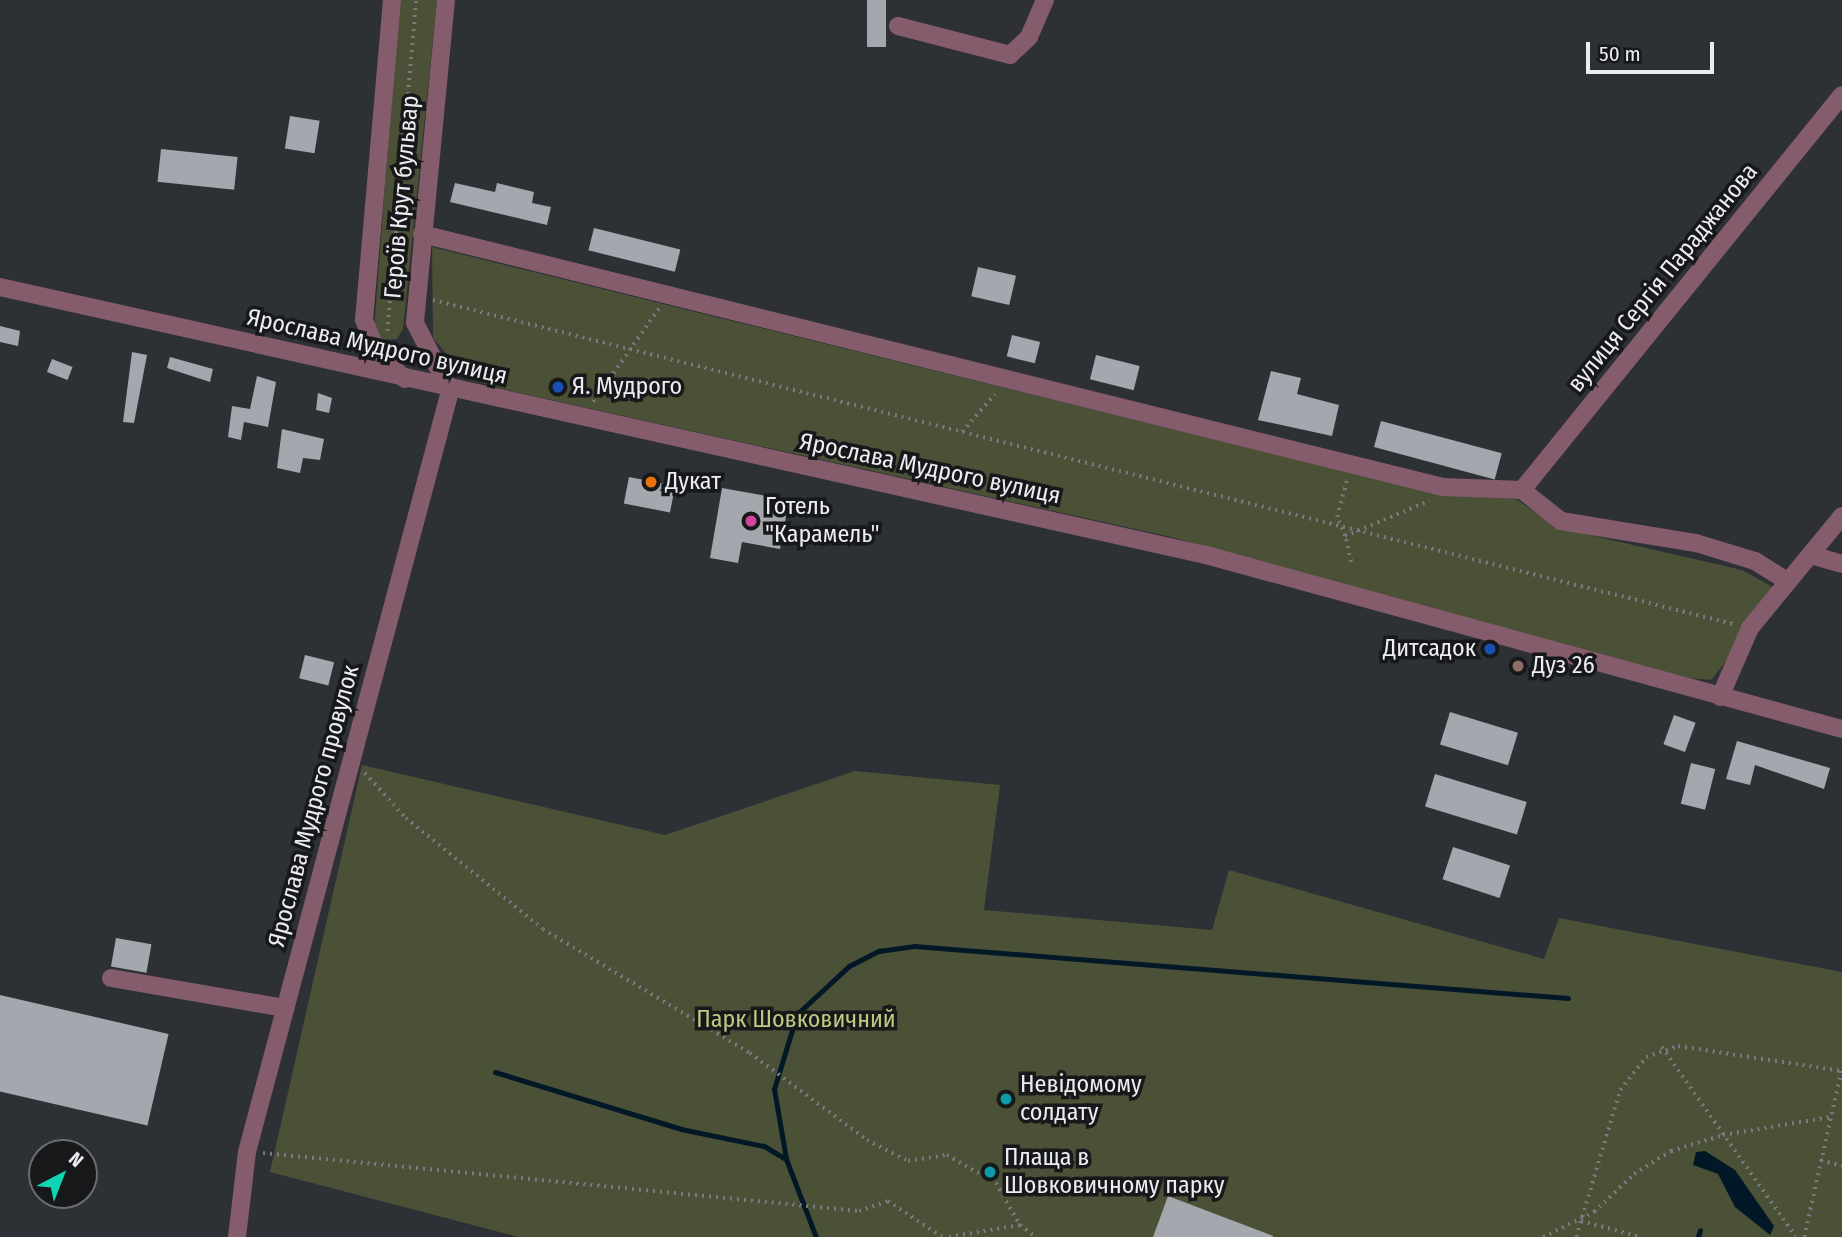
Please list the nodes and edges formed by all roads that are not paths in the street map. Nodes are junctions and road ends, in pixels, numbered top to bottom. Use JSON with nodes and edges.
{"nodes":[{"id":1,"x":392,"y":0,"type":"edge"},
{"id":2,"x":446,"y":0,"type":"edge"},
{"id":3,"x":1045,"y":0,"type":"edge"},
{"id":4,"x":898,"y":26,"type":"dead end"},
{"id":5,"x":1842,"y":95,"type":"edge"},
{"id":6,"x":422,"y":234,"type":"junction"},
{"id":7,"x":0,"y":287,"type":"edge"},
{"id":8,"x":407,"y":381,"type":"junction"},
{"id":9,"x":450,"y":391,"type":"junction"},
{"id":10,"x":1522,"y":490,"type":"junction"},
{"id":11,"x":1842,"y":516,"type":"edge"},
{"id":12,"x":1811,"y":555,"type":"junction"},
{"id":13,"x":1842,"y":564,"type":"edge"},
{"id":14,"x":1788,"y":582,"type":"junction"},
{"id":15,"x":1720,"y":697,"type":"junction"},
{"id":16,"x":1842,"y":729,"type":"edge"},
{"id":17,"x":111,"y":978,"type":"dead end"},
{"id":18,"x":285,"y":1008,"type":"junction"},
{"id":19,"x":237,"y":1237,"type":"edge"}],
"edges":[{"from":1,"to":8,"type":"street","name":"Героїв Крут бульвар"},
{"from":2,"to":6,"type":"street","name":"Героїв Крут бульвар"},
{"from":3,"to":4,"type":"street"},
{"from":5,"to":10,"type":"street","name":"вулиця Сергія Параджанова"},
{"from":6,"to":9,"type":"street","name":"Героїв Крут бульвар"},
{"from":6,"to":10,"type":"street"},
{"from":7,"to":8,"type":"street","name":"Ярослава Мудрого вулиця"},
{"from":8,"to":9,"type":"street","name":"Ярослава Мудрого вулиця"},
{"from":9,"to":15,"type":"street","name":"Ярослава Мудрого вулиця"},
{"from":9,"to":18,"type":"street","name":"Ярослава Мудрого провулок"},
{"from":10,"to":14,"type":"street"},
{"from":11,"to":12,"type":"street"},
{"from":12,"to":13,"type":"street"},
{"from":12,"to":14,"type":"street"},
{"from":14,"to":15,"type":"street"},
{"from":15,"to":16,"type":"street","name":"Ярослава Мудрого вулиця"},
{"from":17,"to":18,"type":"street"},
{"from":18,"to":19,"type":"street","name":"Ярослава Мудрого провулок"}]}
